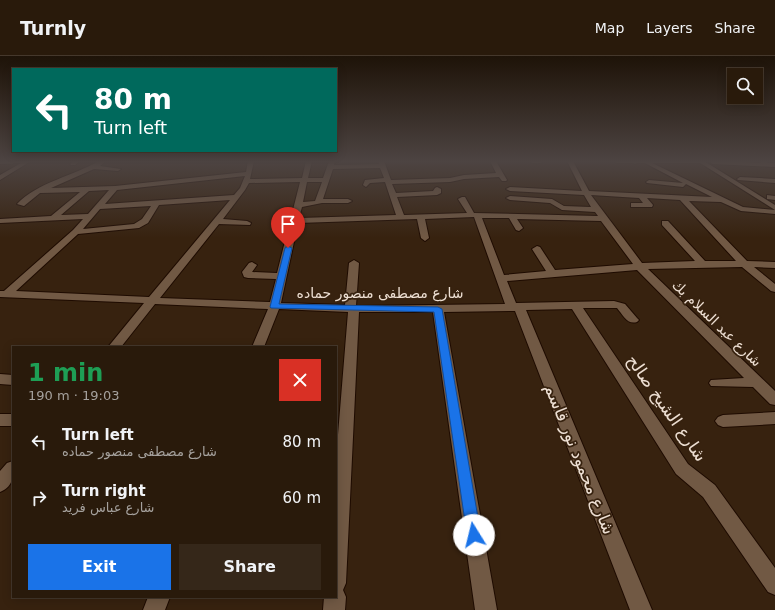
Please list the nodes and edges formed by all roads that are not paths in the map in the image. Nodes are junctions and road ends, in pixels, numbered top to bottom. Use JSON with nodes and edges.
{"nodes":[{"id":1,"x":49,"y":187,"type":"edge"},
{"id":2,"x":131,"y":187,"type":"edge"},
{"id":3,"x":242,"y":187,"type":"edge"},
{"id":4,"x":303,"y":187,"type":"edge"},
{"id":5,"x":324,"y":187,"type":"edge"},
{"id":6,"x":390,"y":187,"type":"edge"},
{"id":7,"x":583,"y":187,"type":"edge"},
{"id":8,"x":693,"y":187,"type":"edge"},
{"id":9,"x":741,"y":187,"type":"edge"},
{"id":10,"x":753,"y":187,"type":"edge"},
{"id":11,"x":115,"y":188,"type":"junction"},
{"id":12,"x":437,"y":189,"type":"dead end"},
{"id":13,"x":510,"y":189,"type":"joint"},
{"id":14,"x":86,"y":190,"type":"junction"},
{"id":15,"x":40,"y":191,"type":"junction"},
{"id":16,"x":586,"y":194,"type":"junction"},
{"id":17,"x":393,"y":195,"type":"junction"},
{"id":18,"x":641,"y":196,"type":"junction"},
{"id":19,"x":236,"y":197,"type":"junction"},
{"id":20,"x":682,"y":198,"type":"junction"},
{"id":21,"x":462,"y":199,"type":"dead end"},
{"id":22,"x":773,"y":199,"type":"edge"},
{"id":23,"x":720,"y":200,"type":"junction"},
{"id":24,"x":319,"y":201,"type":"junction"},
{"id":25,"x":348,"y":201,"type":"dead end"},
{"id":26,"x":156,"y":203,"type":"junction"},
{"id":27,"x":21,"y":204,"type":"dead end"},
{"id":28,"x":299,"y":205,"type":"junction"},
{"id":29,"x":634,"y":205,"type":"dead end"},
{"id":30,"x":100,"y":207,"type":"junction"},
{"id":31,"x":508,"y":208,"type":"junction"},
{"id":32,"x":775,"y":208,"type":"edge"},
{"id":33,"x":596,"y":210,"type":"junction"},
{"id":34,"x":775,"y":212,"type":"edge"},
{"id":35,"x":474,"y":215,"type":"junction"},
{"id":36,"x":90,"y":216,"type":"junction"},
{"id":37,"x":400,"y":216,"type":"junction"},
{"id":38,"x":420,"y":216,"type":"junction"},
{"id":39,"x":53,"y":218,"type":"junction"},
{"id":40,"x":602,"y":219,"type":"junction"},
{"id":41,"x":295,"y":221,"type":"junction"},
{"id":42,"x":0,"y":222,"type":"edge"},
{"id":43,"x":216,"y":222,"type":"junction"},
{"id":44,"x":247,"y":223,"type":"dead end"},
{"id":45,"x":665,"y":223,"type":"dead end"},
{"id":46,"x":519,"y":228,"type":"dead end"},
{"id":47,"x":76,"y":232,"type":"junction"},
{"id":48,"x":425,"y":238,"type":"dead end"},
{"id":49,"x":537,"y":249,"type":"dead end"},
{"id":50,"x":354,"y":262,"type":"dead end"},
{"id":51,"x":702,"y":263,"type":"junction"},
{"id":52,"x":743,"y":263,"type":"junction"},
{"id":53,"x":252,"y":265,"type":"dead end"},
{"id":54,"x":775,"y":265,"type":"edge"},
{"id":55,"x":639,"y":266,"type":"junction"},
{"id":56,"x":553,"y":274,"type":"junction"},
{"id":57,"x":282,"y":276,"type":"junction"},
{"id":58,"x":501,"y":278,"type":"junction"},
{"id":59,"x":775,"y":289,"type":"edge"},
{"id":60,"x":3,"y":295,"type":"edge"},
{"id":61,"x":153,"y":300,"type":"junction"},
{"id":62,"x":576,"y":306,"type":"junction"},
{"id":63,"x":274,"y":307,"type":"junction"},
{"id":64,"x":515,"y":307,"type":"junction"},
{"id":65,"x":352,"y":309,"type":"junction"},
{"id":66,"x":438,"y":309,"type":"junction"},
{"id":67,"x":633,"y":320,"type":"dead end"},
{"id":68,"x":115,"y":346,"type":"edge"},
{"id":69,"x":258,"y":346,"type":"edge"},
{"id":70,"x":0,"y":379,"type":"edge"},
{"id":71,"x":12,"y":380,"type":"edge"},
{"id":72,"x":757,"y":382,"type":"junction"},
{"id":73,"x":716,"y":383,"type":"dead end"},
{"id":74,"x":775,"y":400,"type":"edge"},
{"id":75,"x":775,"y":418,"type":"edge"},
{"id":76,"x":0,"y":420,"type":"edge"},
{"id":77,"x":12,"y":420,"type":"edge"},
{"id":78,"x":723,"y":420,"type":"dead end"},
{"id":79,"x":12,"y":469,"type":"edge"},
{"id":80,"x":0,"y":484,"type":"edge"},
{"id":81,"x":337,"y":566,"type":"edge"},
{"id":82,"x":775,"y":585,"type":"edge"},
{"id":83,"x":159,"y":598,"type":"edge"},
{"id":84,"x":335,"y":598,"type":"edge"},
{"id":85,"x":154,"y":610,"type":"edge"},
{"id":86,"x":334,"y":610,"type":"edge"},
{"id":87,"x":486,"y":610,"type":"edge"},
{"id":88,"x":641,"y":610,"type":"edge"}],
"edges":[{"from":1,"to":15,"type":"street"},
{"from":2,"to":11,"type":"street"},
{"from":3,"to":19,"type":"street"},
{"from":4,"to":28,"type":"street"},
{"from":5,"to":24,"type":"street"},
{"from":6,"to":17,"type":"street"},
{"from":7,"to":16,"type":"street","name":"شارع عبد السلام بك"},
{"from":8,"to":23,"type":"street"},
{"from":9,"to":32,"type":"street"},
{"from":10,"to":22,"type":"street"},
{"from":11,"to":14,"type":"street"},
{"from":11,"to":30,"type":"street"},
{"from":12,"to":17,"type":"street"},
{"from":13,"to":16,"type":"street"},
{"from":13,"to":31,"type":"street"},
{"from":14,"to":15,"type":"street"},
{"from":14,"to":39,"type":"street"},
{"from":15,"to":27,"type":"street"},
{"from":16,"to":18,"type":"street"},
{"from":16,"to":33,"type":"street","name":"شارع عبد السلام بك"},
{"from":17,"to":37,"type":"street"},
{"from":18,"to":20,"type":"street"},
{"from":18,"to":29,"type":"street"},
{"from":19,"to":26,"type":"street"},
{"from":19,"to":43,"type":"street"},
{"from":20,"to":23,"type":"street"},
{"from":20,"to":52,"type":"street"},
{"from":21,"to":35,"type":"street","name":"شارع محمود نور قاسم"},
{"from":23,"to":34,"type":"street"},
{"from":24,"to":25,"type":"street"},
{"from":24,"to":28,"type":"street"},
{"from":26,"to":30,"type":"street"},
{"from":26,"to":47,"type":"street"},
{"from":28,"to":41,"type":"street"},
{"from":30,"to":36,"type":"street"},
{"from":31,"to":33,"type":"street"},
{"from":31,"to":35,"type":"street"},
{"from":31,"to":40,"type":"street"},
{"from":31,"to":46,"type":"street"},
{"from":33,"to":40,"type":"street","name":"شارع عبد السلام بك"},
{"from":35,"to":38,"type":"street"},
{"from":35,"to":58,"type":"street","name":"شارع محمود نور قاسم"},
{"from":36,"to":39,"type":"street"},
{"from":36,"to":47,"type":"street"},
{"from":37,"to":38,"type":"street"},
{"from":37,"to":41,"type":"street"},
{"from":38,"to":48,"type":"street"},
{"from":39,"to":42,"type":"street"},
{"from":40,"to":55,"type":"street","name":"شارع عبد السلام بك"},
{"from":41,"to":57,"type":"street"},
{"from":43,"to":44,"type":"street"},
{"from":43,"to":61,"type":"street"},
{"from":45,"to":51,"type":"street"},
{"from":47,"to":60,"type":"street"},
{"from":49,"to":56,"type":"street"},
{"from":50,"to":65,"type":"street"},
{"from":51,"to":52,"type":"street"},
{"from":51,"to":55,"type":"street"},
{"from":52,"to":54,"type":"street"},
{"from":52,"to":59,"type":"street"},
{"from":53,"to":57,"type":"street"},
{"from":55,"to":56,"type":"street"},
{"from":55,"to":72,"type":"street","name":"شارع عبد السلام بك"},
{"from":56,"to":58,"type":"street"},
{"from":57,"to":63,"type":"street"},
{"from":58,"to":64,"type":"street","name":"شارع محمود نور قاسم"},
{"from":60,"to":61,"type":"street","name":"شارع مصطفى منصور حماده"},
{"from":61,"to":63,"type":"street","name":"شارع مصطفى منصور حماده"},
{"from":61,"to":68,"type":"street"},
{"from":62,"to":64,"type":"street","name":"شارع مصطفى منصور حماده"},
{"from":62,"to":67,"type":"street","name":"شارع مصطفى منصور حماده"},
{"from":62,"to":82,"type":"street","name":"شارع الشيخ صالح"},
{"from":63,"to":65,"type":"street","name":"شارع مصطفى منصور حماده"},
{"from":63,"to":69,"type":"street"},
{"from":64,"to":66,"type":"street","name":"شارع مصطفى منصور حماده"},
{"from":64,"to":88,"type":"street","name":"شارع محمود نور قاسم"},
{"from":65,"to":66,"type":"street","name":"شارع مصطفى منصور حماده"},
{"from":65,"to":81,"type":"street"},
{"from":66,"to":87,"type":"street"},
{"from":70,"to":71,"type":"street"},
{"from":72,"to":73,"type":"street"},
{"from":72,"to":74,"type":"street","name":"شارع عبد السلام بك"},
{"from":75,"to":78,"type":"street"},
{"from":76,"to":77,"type":"street"},
{"from":79,"to":80,"type":"street"},
{"from":83,"to":85,"type":"street"},
{"from":84,"to":86,"type":"street"}]}
